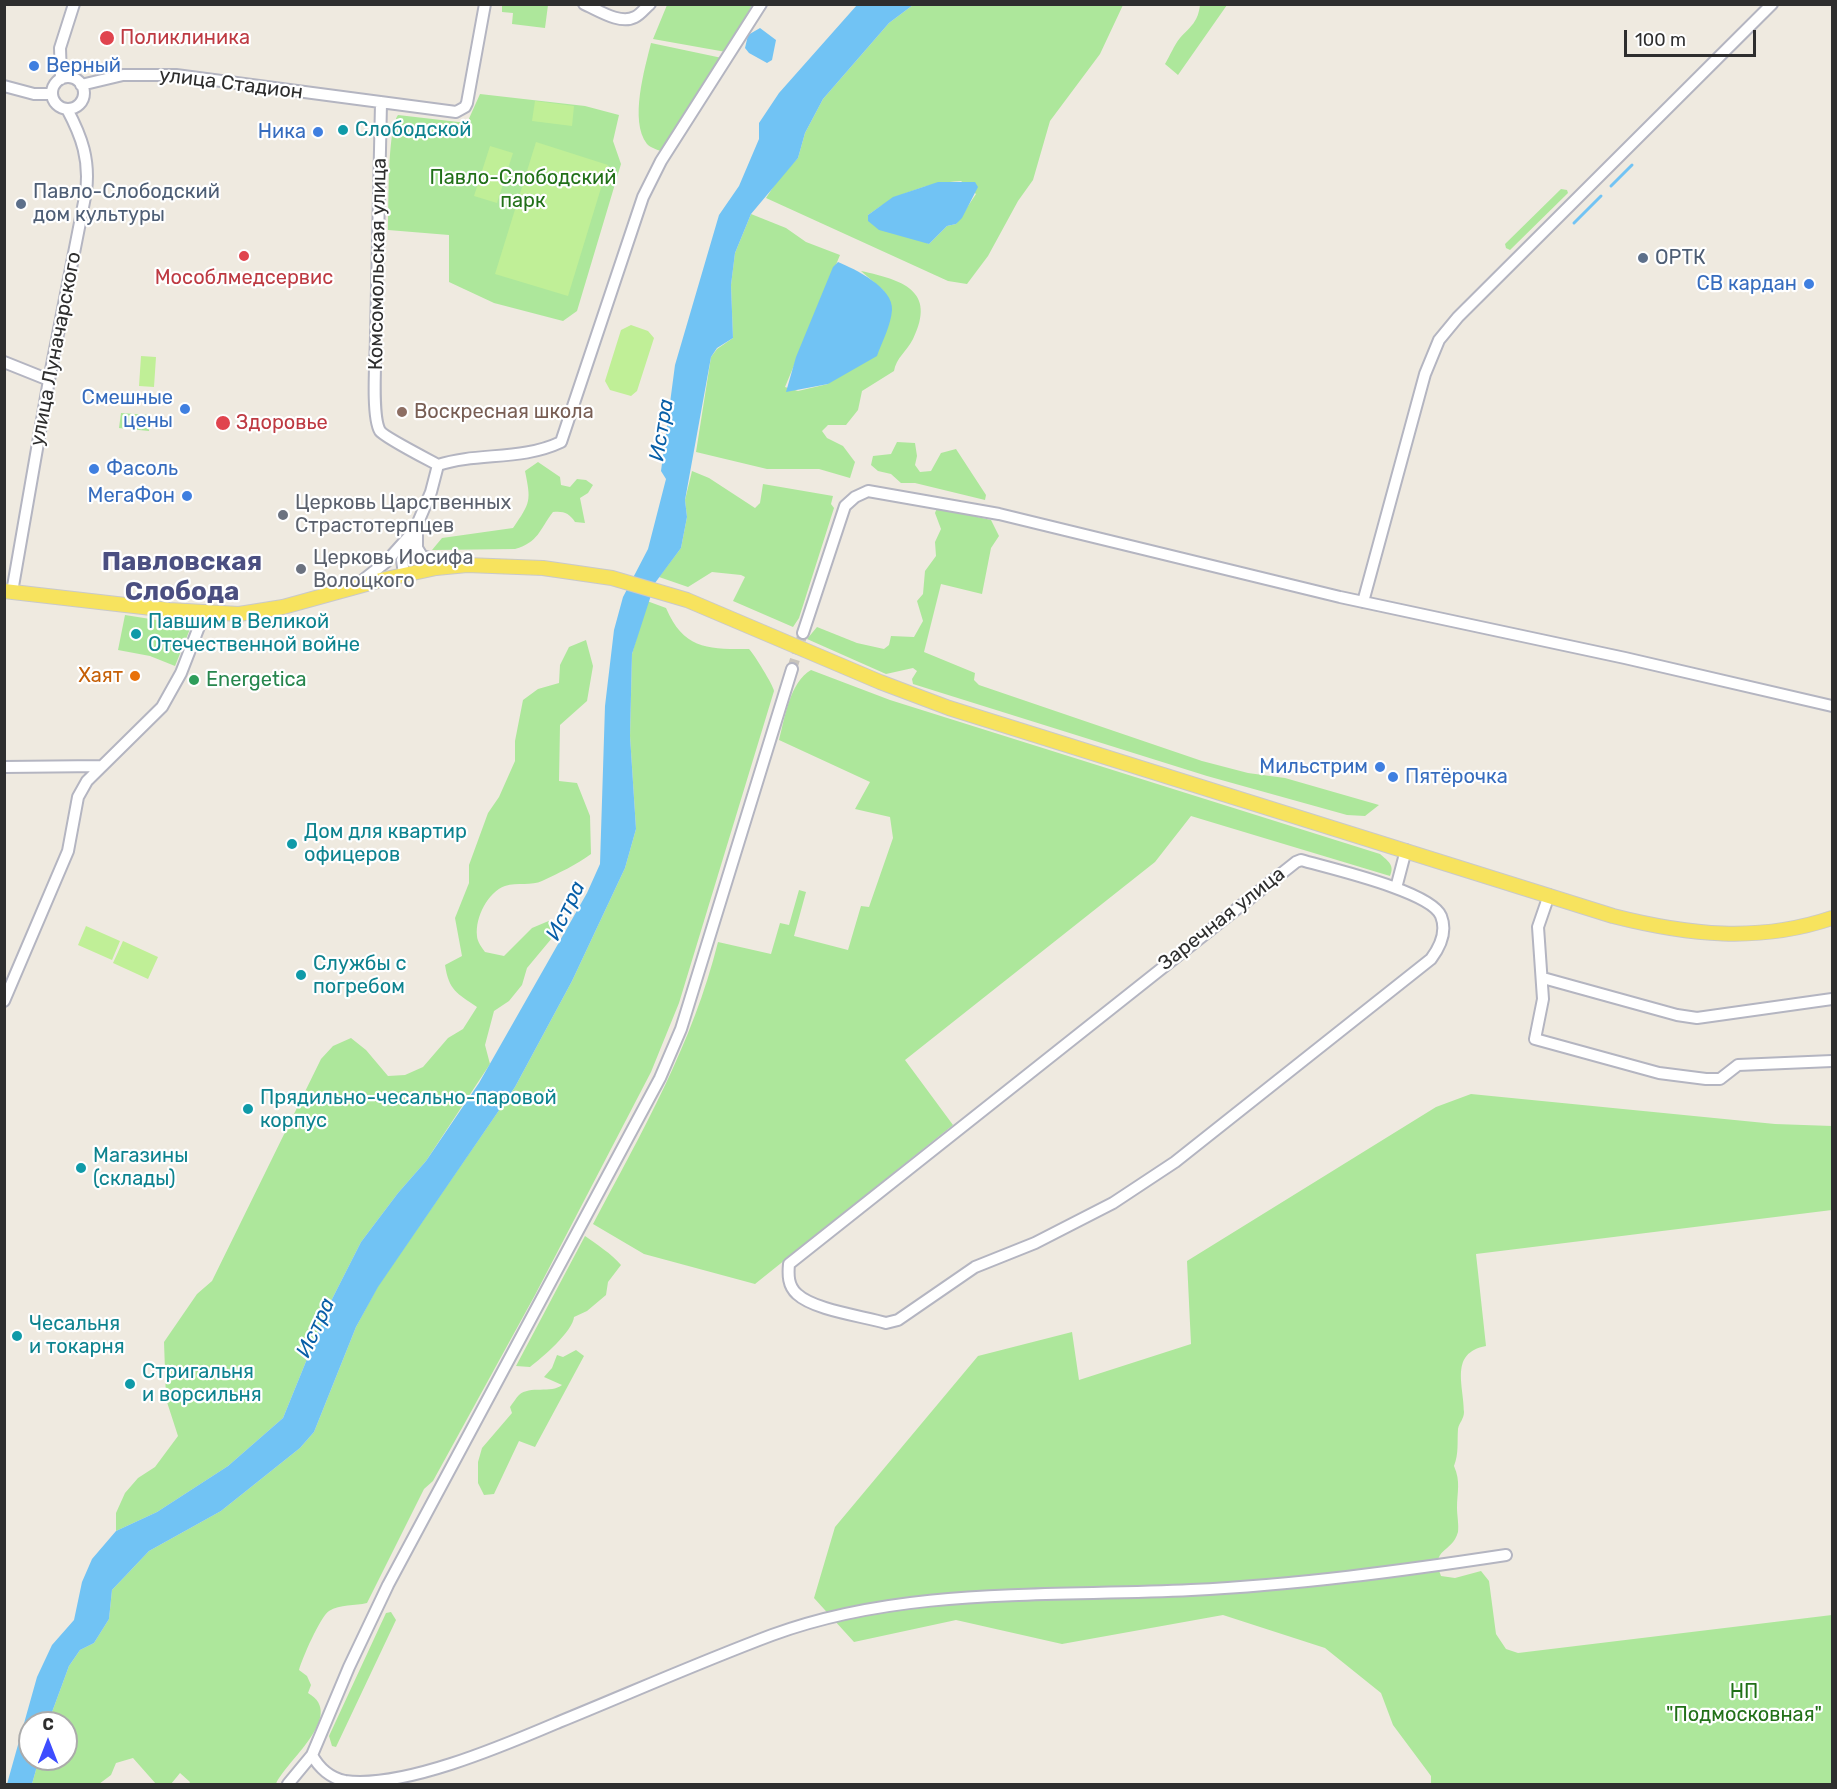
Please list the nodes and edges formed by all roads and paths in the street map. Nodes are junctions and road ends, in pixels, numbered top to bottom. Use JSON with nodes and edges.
{"nodes":[{"id":1,"x":74,"y":4,"type":"edge"},
{"id":2,"x":485,"y":4,"type":"edge"},
{"id":3,"x":584,"y":4,"type":"edge"},
{"id":4,"x":650,"y":4,"type":"edge"},
{"id":5,"x":761,"y":4,"type":"edge"},
{"id":6,"x":1772,"y":4,"type":"edge"},
{"id":7,"x":61,"y":79,"type":"junction"},
{"id":8,"x":81,"y":85,"type":"junction"},
{"id":9,"x":4,"y":86,"type":"edge"},
{"id":10,"x":52,"y":94,"type":"junction"},
{"id":11,"x":381,"y":102,"type":"junction"},
{"id":12,"x":67,"y":109,"type":"junction"},
{"id":13,"x":4,"y":362,"type":"edge"},
{"id":14,"x":49,"y":380,"type":"junction"},
{"id":15,"x":438,"y":465,"type":"junction"},
{"id":16,"x":418,"y":526,"type":"junction"},
{"id":17,"x":466,"y":565,"type":"junction"},
{"id":18,"x":404,"y":574,"type":"junction"},
{"id":19,"x":353,"y":588,"type":"junction"},
{"id":20,"x":8,"y":591,"type":"edge"},
{"id":21,"x":1363,"y":602,"type":"junction"},
{"id":22,"x":204,"y":614,"type":"junction"},
{"id":23,"x":803,"y":633,"type":"tunnel mouth"},
{"id":24,"x":792,"y":669,"type":"tunnel mouth"},
{"id":25,"x":1833,"y":706,"type":"edge"},
{"id":26,"x":102,"y":766,"type":"junction"},
{"id":27,"x":4,"y":767,"type":"edge"},
{"id":28,"x":1406,"y":850,"type":"junction"},
{"id":29,"x":1396,"y":888,"type":"junction"},
{"id":30,"x":1549,"y":895,"type":"junction"},
{"id":31,"x":1833,"y":918,"type":"edge"},
{"id":32,"x":1544,"y":978,"type":"junction"},
{"id":33,"x":1833,"y":999,"type":"edge"},
{"id":34,"x":4,"y":1001,"type":"edge"},
{"id":35,"x":1833,"y":1061,"type":"edge"},
{"id":36,"x":1506,"y":1555,"type":"dead end"},
{"id":37,"x":312,"y":1755,"type":"junction"},
{"id":38,"x":288,"y":1785,"type":"edge"}],
"edges":[{"from":1,"to":7,"type":"street"},
{"from":2,"to":11,"type":"street"},
{"from":3,"to":4,"type":"street"},
{"from":5,"to":15,"type":"street"},
{"from":6,"to":21,"type":"street"},
{"from":7,"to":8,"type":"street"},
{"from":7,"to":10,"type":"street"},
{"from":8,"to":11,"type":"street","name":"улица Стадион"},
{"from":8,"to":12,"type":"street"},
{"from":9,"to":10,"type":"street"},
{"from":10,"to":12,"type":"street"},
{"from":11,"to":15,"type":"street","name":"Комсомольская улица"},
{"from":12,"to":14,"type":"street","name":"улица Луначарского"},
{"from":13,"to":14,"type":"street"},
{"from":14,"to":20,"type":"street","name":"улица Луначарского"},
{"from":15,"to":16,"type":"street"},
{"from":16,"to":17,"type":"street"},
{"from":16,"to":18,"type":"street"},
{"from":16,"to":19,"type":"street"},
{"from":17,"to":18,"type":"main road"},
{"from":17,"to":28,"type":"main road"},
{"from":18,"to":19,"type":"main road"},
{"from":19,"to":22,"type":"main road"},
{"from":20,"to":22,"type":"main road"},
{"from":21,"to":23,"type":"street"},
{"from":21,"to":25,"type":"street"},
{"from":22,"to":26,"type":"street"},
{"from":24,"to":37,"type":"street"},
{"from":26,"to":27,"type":"street"},
{"from":26,"to":34,"type":"street"},
{"from":28,"to":29,"type":"street"},
{"from":28,"to":30,"type":"main road"},
{"from":29,"to":29,"type":"street","name":"Заречная улица"},
{"from":30,"to":31,"type":"main road"},
{"from":30,"to":32,"type":"street"},
{"from":32,"to":33,"type":"street"},
{"from":32,"to":35,"type":"street"},
{"from":36,"to":37,"type":"street"},
{"from":37,"to":38,"type":"street"}]}
